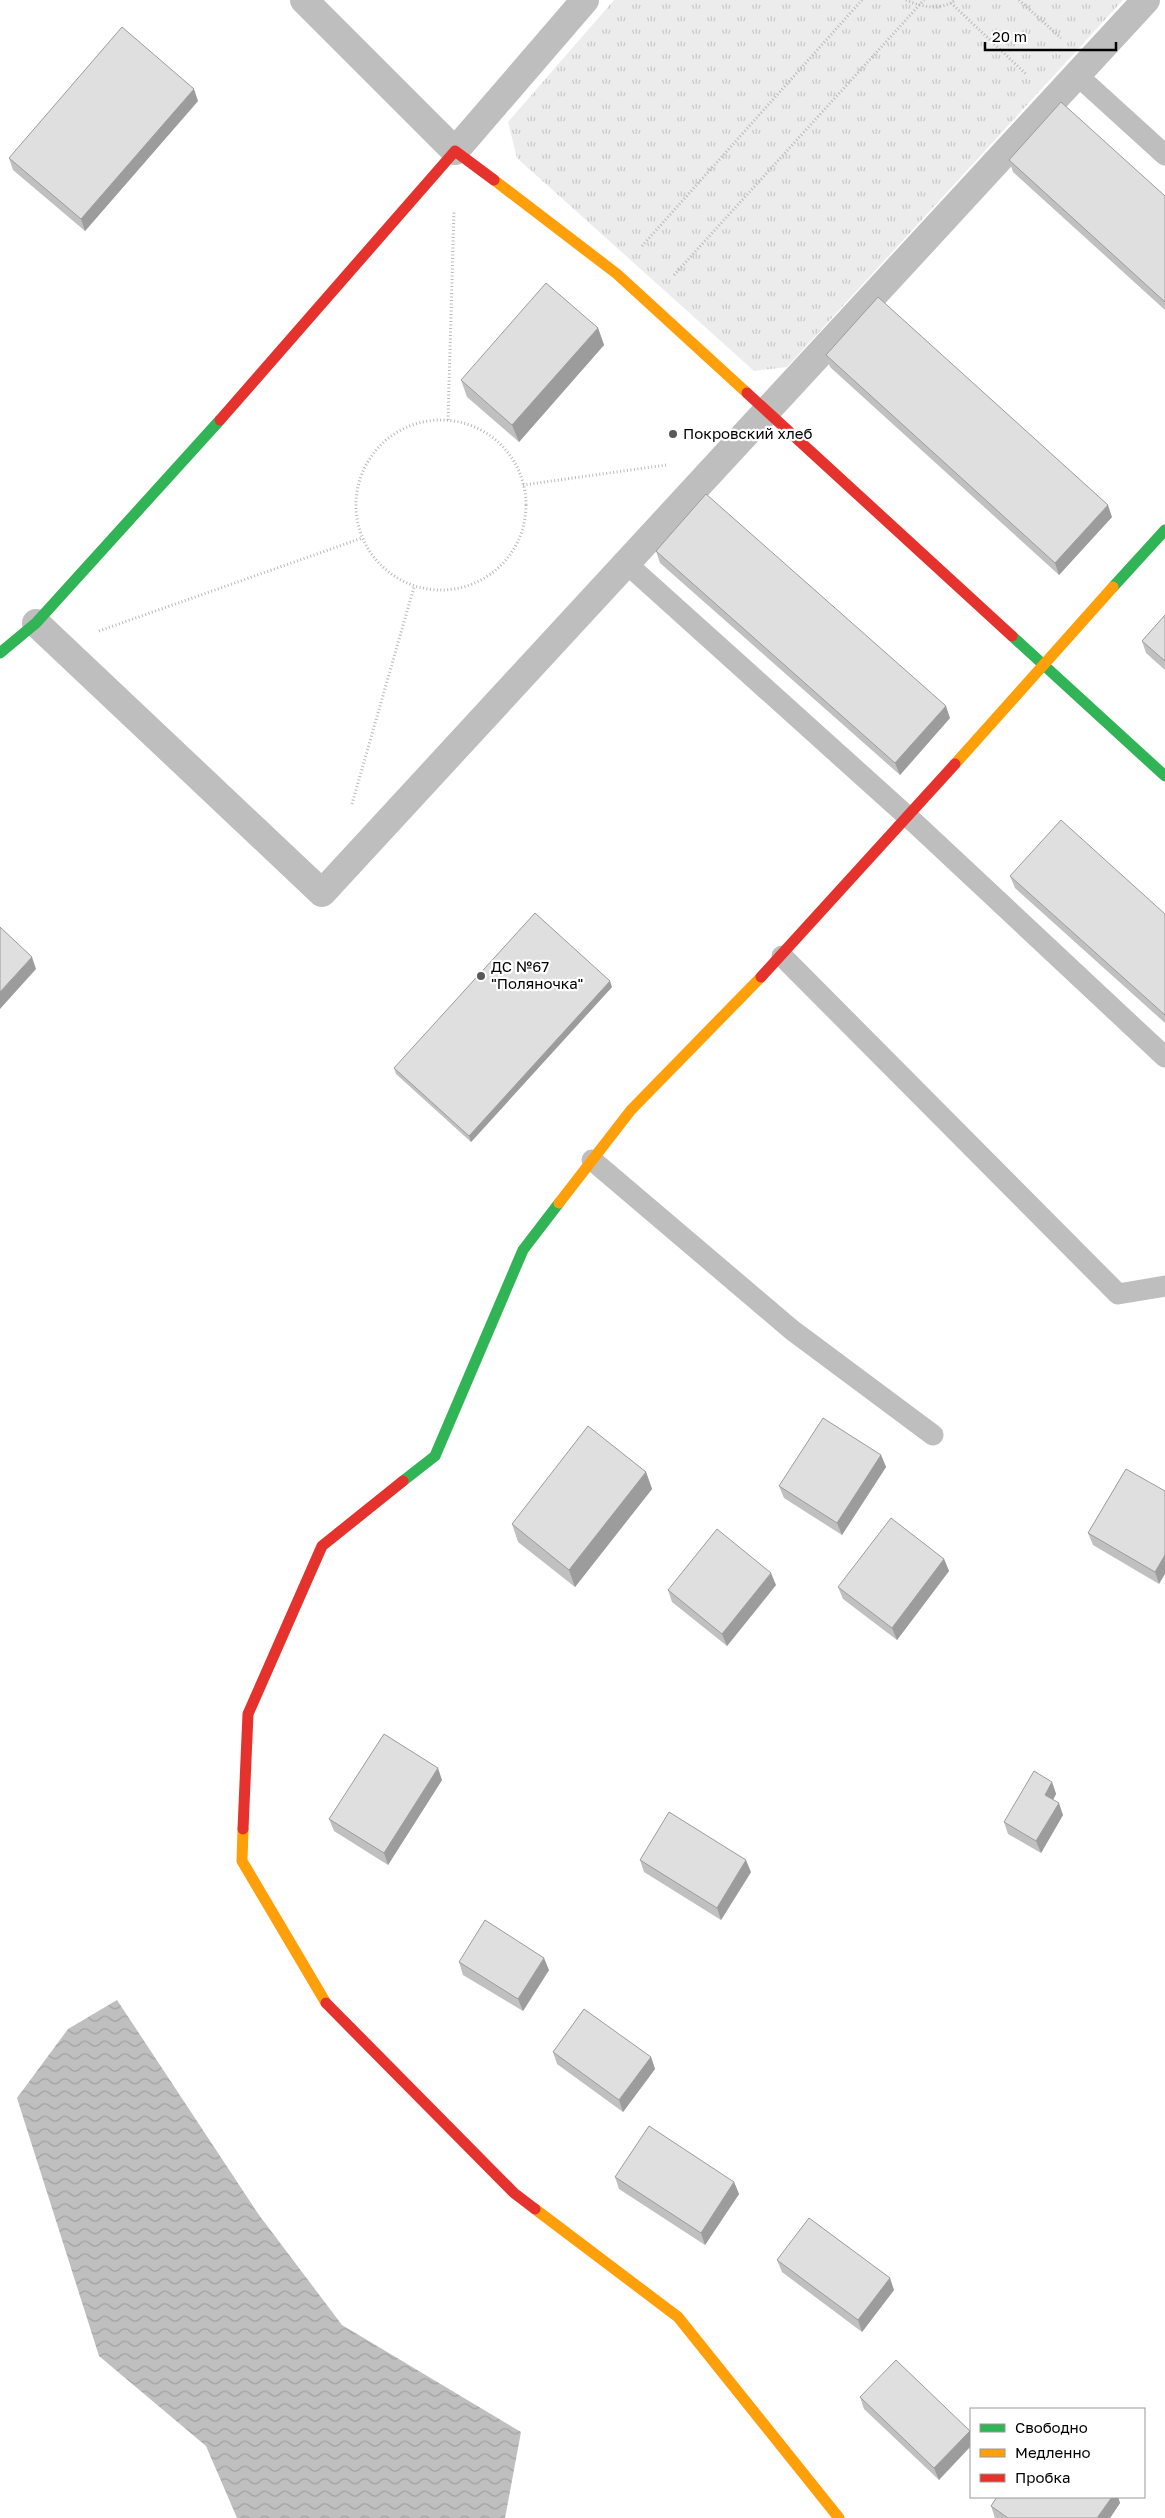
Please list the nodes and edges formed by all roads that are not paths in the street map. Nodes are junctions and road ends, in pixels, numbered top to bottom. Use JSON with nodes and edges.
{"nodes":[{"id":1,"x":304,"y":0,"type":"edge"},
{"id":2,"x":585,"y":0,"type":"edge"},
{"id":3,"x":1146,"y":0,"type":"edge"},
{"id":4,"x":1083,"y":68,"type":"junction"},
{"id":5,"x":456,"y":151,"type":"junction"},
{"id":6,"x":1165,"y":155,"type":"edge"},
{"id":7,"x":766,"y":411,"type":"junction"},
{"id":8,"x":1165,"y":530,"type":"edge"},
{"id":9,"x":626,"y":563,"type":"junction"},
{"id":10,"x":36,"y":623,"type":"junction"},
{"id":11,"x":0,"y":654,"type":"edge"},
{"id":12,"x":1042,"y":665,"type":"junction"},
{"id":13,"x":1165,"y":776,"type":"edge"},
{"id":14,"x":906,"y":816,"type":"junction"},
{"id":15,"x":782,"y":956,"type":"junction"},
{"id":16,"x":1165,"y":1057,"type":"edge"},
{"id":17,"x":592,"y":1160,"type":"junction"},
{"id":18,"x":1165,"y":1286,"type":"edge"},
{"id":19,"x":933,"y":1435,"type":"dead end"},
{"id":20,"x":839,"y":2518,"type":"edge"}],
"edges":[{"from":1,"to":5,"type":"street"},
{"from":2,"to":5,"type":"street"},
{"from":3,"to":4,"type":"street"},
{"from":4,"to":6,"type":"lane"},
{"from":4,"to":7,"type":"street"},
{"from":5,"to":7,"type":"street"},
{"from":5,"to":10,"type":"street"},
{"from":7,"to":9,"type":"street"},
{"from":7,"to":12,"type":"street"},
{"from":8,"to":12,"type":"street"},
{"from":9,"to":10,"type":"street"},
{"from":9,"to":14,"type":"lane"},
{"from":10,"to":11,"type":"street"},
{"from":12,"to":13,"type":"street"},
{"from":12,"to":14,"type":"street"},
{"from":14,"to":15,"type":"street"},
{"from":14,"to":16,"type":"lane"},
{"from":15,"to":17,"type":"street"},
{"from":15,"to":18,"type":"lane"},
{"from":17,"to":19,"type":"lane"},
{"from":17,"to":20,"type":"street"}]}
